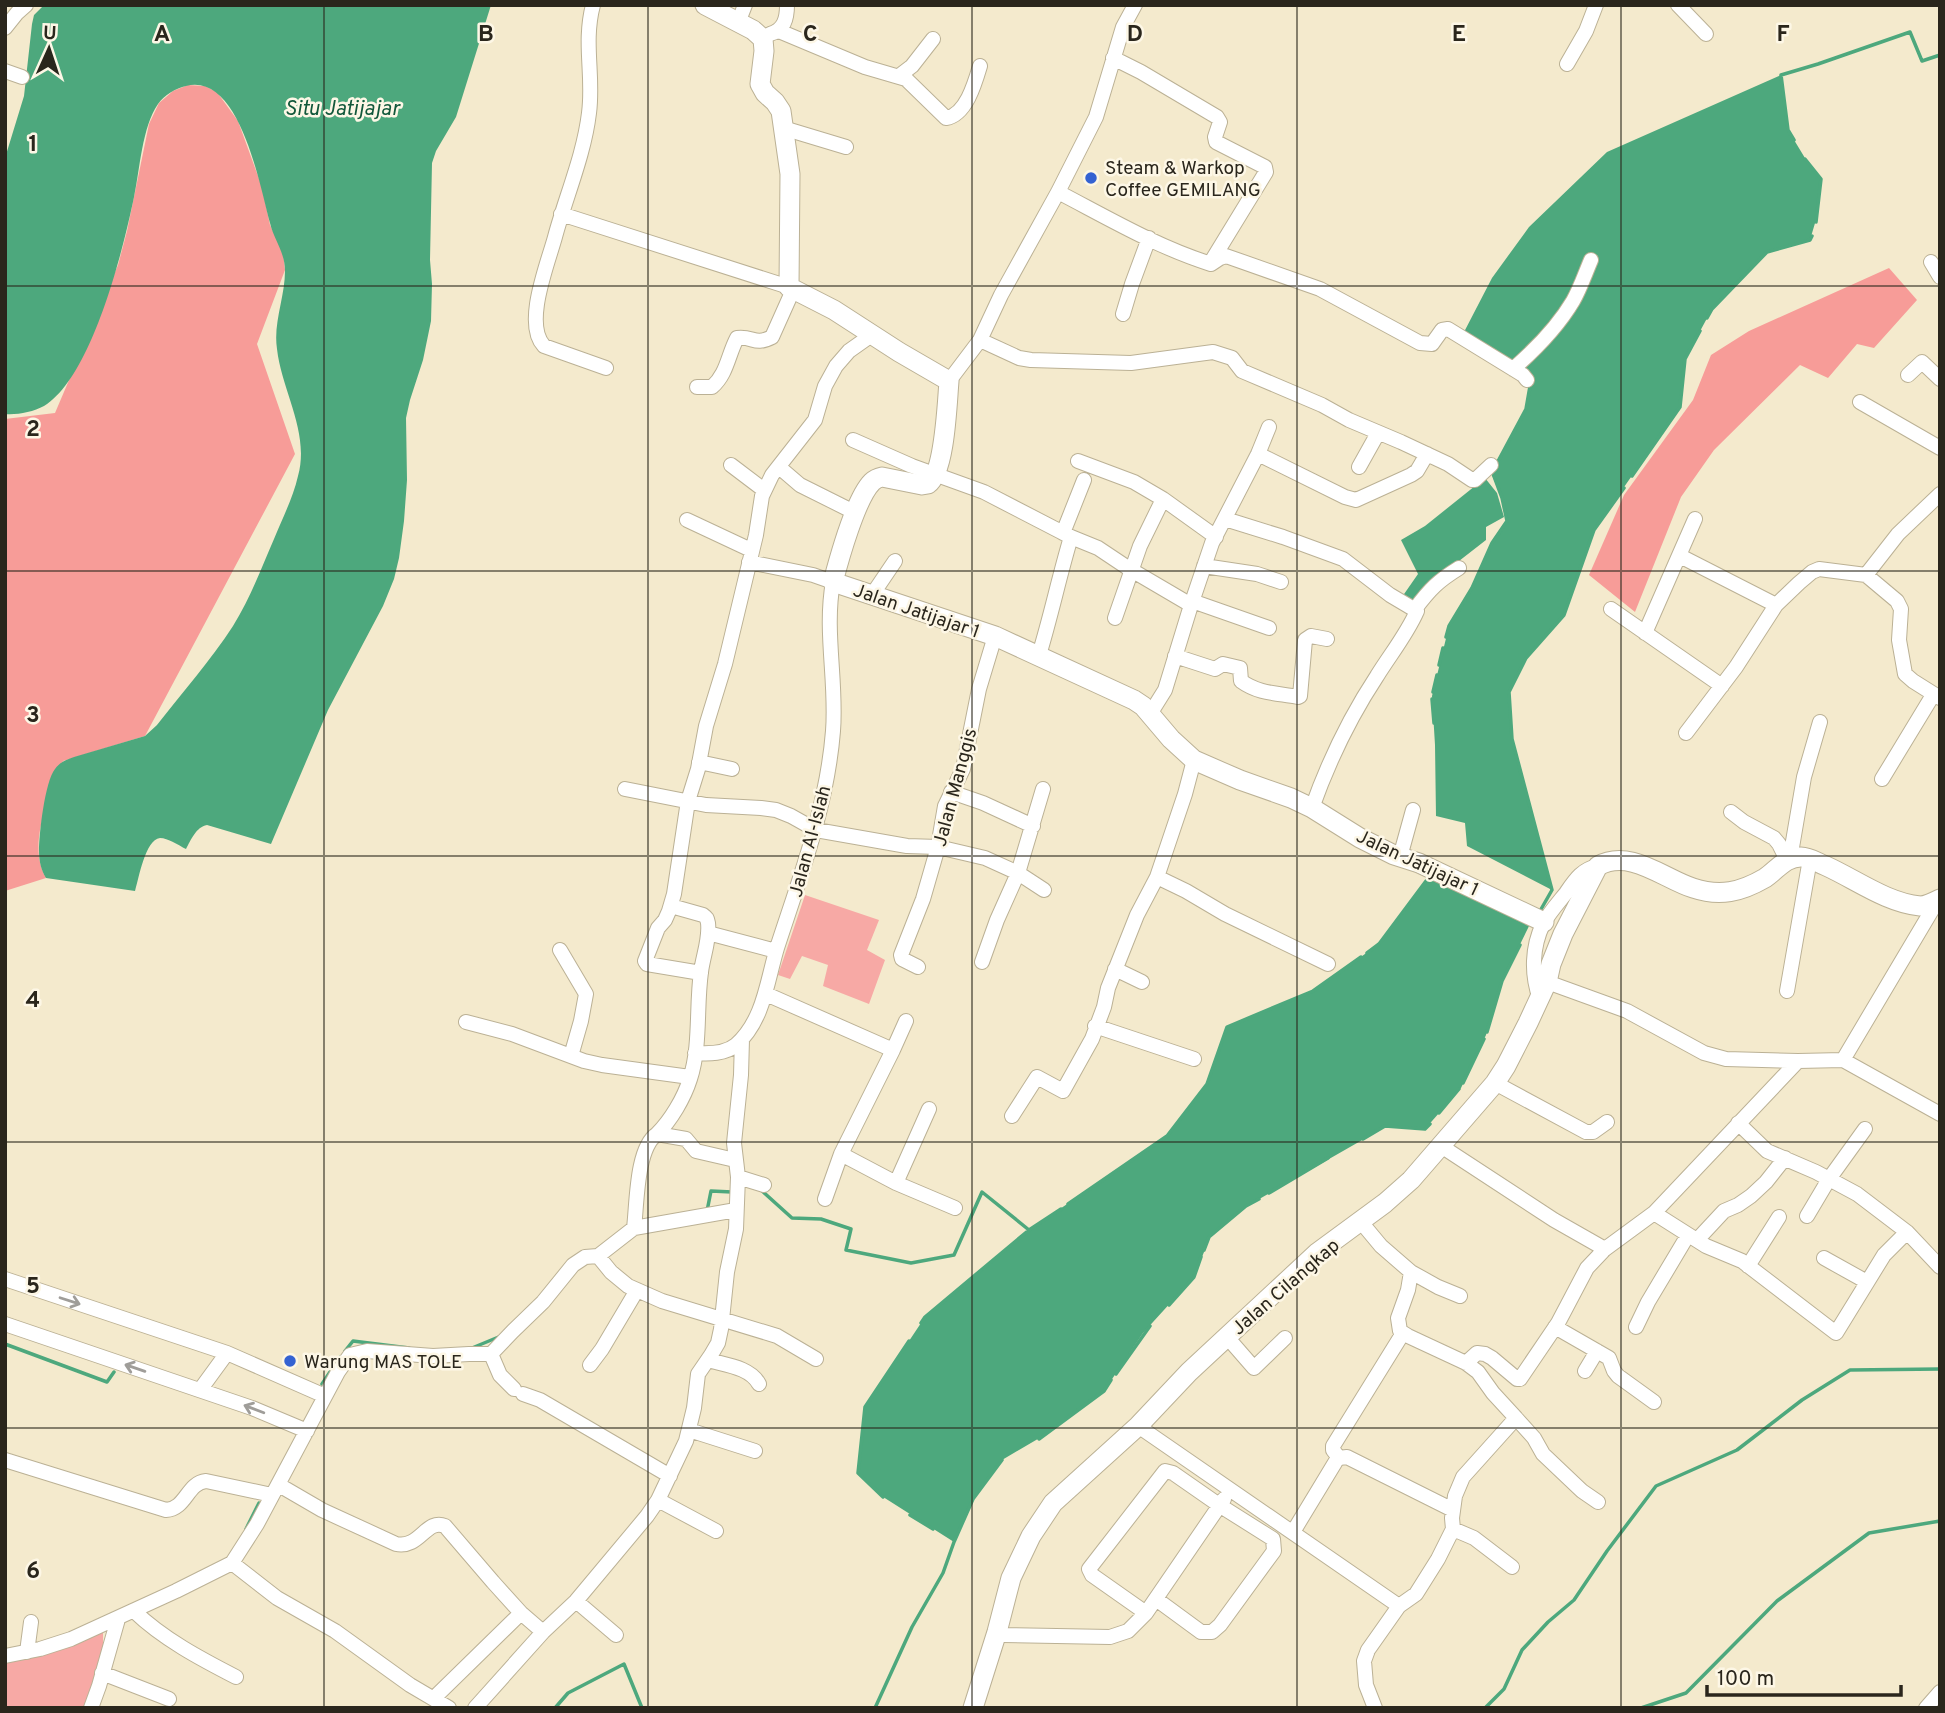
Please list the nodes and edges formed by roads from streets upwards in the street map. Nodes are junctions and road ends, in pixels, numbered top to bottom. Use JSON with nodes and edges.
{"nodes":[{"id":1,"x":26,"y":5,"type":"edge"},
{"id":2,"x":593,"y":5,"type":"edge"},
{"id":3,"x":705,"y":5,"type":"edge"},
{"id":4,"x":788,"y":5,"type":"edge"},
{"id":5,"x":1135,"y":5,"type":"edge"},
{"id":6,"x":1597,"y":5,"type":"edge"},
{"id":7,"x":1678,"y":5,"type":"edge"},
{"id":8,"x":742,"y":14,"type":"edge"},
{"id":9,"x":5,"y":28,"type":"edge"},
{"id":10,"x":779,"y":31,"type":"junction"},
{"id":11,"x":758,"y":34,"type":"junction"},
{"id":12,"x":1706,"y":34,"type":"dead end"},
{"id":13,"x":933,"y":39,"type":"dead end"},
{"id":14,"x":1113,"y":58,"type":"junction"},
{"id":15,"x":1567,"y":64,"type":"dead end"},
{"id":16,"x":980,"y":66,"type":"dead end"},
{"id":17,"x":5,"y":71,"type":"edge"},
{"id":18,"x":899,"y":76,"type":"junction"},
{"id":19,"x":22,"y":77,"type":"dead end"},
{"id":20,"x":783,"y":128,"type":"junction"},
{"id":21,"x":846,"y":147,"type":"dead end"},
{"id":22,"x":1058,"y":192,"type":"junction"},
{"id":23,"x":561,"y":214,"type":"junction"},
{"id":24,"x":1149,"y":238,"type":"junction"},
{"id":25,"x":1591,"y":260,"type":"dead end"},
{"id":26,"x":1931,"y":262,"type":"dead end"},
{"id":27,"x":1211,"y":264,"type":"junction"},
{"id":28,"x":1940,"y":277,"type":"edge"},
{"id":29,"x":791,"y":289,"type":"junction"},
{"id":30,"x":1123,"y":314,"type":"dead end"},
{"id":31,"x":873,"y":334,"type":"junction"},
{"id":32,"x":980,"y":340,"type":"junction"},
{"id":33,"x":606,"y":368,"type":"dead end"},
{"id":34,"x":1514,"y":368,"type":"junction"},
{"id":35,"x":1908,"y":375,"type":"dead end"},
{"id":36,"x":1940,"y":379,"type":"edge"},
{"id":37,"x":1527,"y":380,"type":"dead end"},
{"id":38,"x":949,"y":381,"type":"junction"},
{"id":39,"x":697,"y":387,"type":"dead end"},
{"id":40,"x":1860,"y":402,"type":"dead end"},
{"id":41,"x":1269,"y":427,"type":"dead end"},
{"id":42,"x":1378,"y":433,"type":"junction"},
{"id":43,"x":853,"y":440,"type":"dead end"},
{"id":44,"x":1940,"y":448,"type":"edge"},
{"id":45,"x":1258,"y":454,"type":"junction"},
{"id":46,"x":1427,"y":454,"type":"junction"},
{"id":47,"x":1078,"y":461,"type":"dead end"},
{"id":48,"x":731,"y":465,"type":"dead end"},
{"id":49,"x":1491,"y":465,"type":"dead end"},
{"id":50,"x":779,"y":467,"type":"junction"},
{"id":51,"x":1359,"y":467,"type":"dead end"},
{"id":52,"x":937,"y":474,"type":"junction"},
{"id":53,"x":1084,"y":480,"type":"dead end"},
{"id":54,"x":764,"y":490,"type":"junction"},
{"id":55,"x":1940,"y":494,"type":"edge"},
{"id":56,"x":1163,"y":499,"type":"junction"},
{"id":57,"x":856,"y":513,"type":"junction"},
{"id":58,"x":1225,"y":519,"type":"junction"},
{"id":59,"x":1695,"y":519,"type":"dead end"},
{"id":60,"x":687,"y":520,"type":"dead end"},
{"id":61,"x":1067,"y":535,"type":"junction"},
{"id":62,"x":1216,"y":537,"type":"junction"},
{"id":63,"x":750,"y":556,"type":"junction"},
{"id":64,"x":1680,"y":556,"type":"junction"},
{"id":65,"x":895,"y":561,"type":"dead end"},
{"id":66,"x":1204,"y":566,"type":"junction"},
{"id":67,"x":1459,"y":568,"type":"dead end"},
{"id":68,"x":1131,"y":570,"type":"junction"},
{"id":69,"x":1866,"y":575,"type":"junction"},
{"id":70,"x":833,"y":582,"type":"junction"},
{"id":71,"x":1281,"y":582,"type":"dead end"},
{"id":72,"x":872,"y":596,"type":"junction"},
{"id":73,"x":1191,"y":603,"type":"junction"},
{"id":74,"x":1776,"y":605,"type":"junction"},
{"id":75,"x":1415,"y":609,"type":"junction"},
{"id":76,"x":1611,"y":609,"type":"dead end"},
{"id":77,"x":1115,"y":618,"type":"dead end"},
{"id":78,"x":1269,"y":628,"type":"dead end"},
{"id":79,"x":1645,"y":633,"type":"junction"},
{"id":80,"x":995,"y":636,"type":"junction"},
{"id":81,"x":1327,"y":639,"type":"dead end"},
{"id":82,"x":1039,"y":655,"type":"junction"},
{"id":83,"x":1175,"y":656,"type":"junction"},
{"id":84,"x":1722,"y":686,"type":"junction"},
{"id":85,"x":1937,"y":696,"type":"edge"},
{"id":86,"x":1150,"y":714,"type":"junction"},
{"id":87,"x":1820,"y":722,"type":"dead end"},
{"id":88,"x":1686,"y":733,"type":"dead end"},
{"id":89,"x":1194,"y":760,"type":"junction"},
{"id":90,"x":699,"y":762,"type":"junction"},
{"id":91,"x":732,"y":769,"type":"dead end"},
{"id":92,"x":1882,"y":779,"type":"dead end"},
{"id":93,"x":625,"y":789,"type":"dead end"},
{"id":94,"x":1043,"y":789,"type":"dead end"},
{"id":95,"x":951,"y":792,"type":"junction"},
{"id":96,"x":688,"y":802,"type":"junction"},
{"id":97,"x":1312,"y":808,"type":"junction"},
{"id":98,"x":1413,"y":810,"type":"dead end"},
{"id":99,"x":1731,"y":812,"type":"dead end"},
{"id":100,"x":1033,"y":827,"type":"junction"},
{"id":101,"x":816,"y":830,"type":"junction"},
{"id":102,"x":938,"y":847,"type":"junction"},
{"id":103,"x":1400,"y":857,"type":"junction"},
{"id":104,"x":1811,"y":859,"type":"junction"},
{"id":105,"x":1788,"y":860,"type":"junction"},
{"id":106,"x":1601,"y":865,"type":"junction"},
{"id":107,"x":1018,"y":873,"type":"junction"},
{"id":108,"x":1157,"y":877,"type":"junction"},
{"id":109,"x":1044,"y":890,"type":"dead end"},
{"id":110,"x":1939,"y":900,"type":"edge"},
{"id":111,"x":671,"y":906,"type":"junction"},
{"id":112,"x":1537,"y":919,"type":"junction"},
{"id":113,"x":708,"y":933,"type":"junction"},
{"id":114,"x":560,"y":950,"type":"dead end"},
{"id":115,"x":776,"y":951,"type":"junction"},
{"id":116,"x":982,"y":962,"type":"dead end"},
{"id":117,"x":1328,"y":964,"type":"dead end"},
{"id":118,"x":918,"y":967,"type":"dead end"},
{"id":119,"x":1115,"y":969,"type":"junction"},
{"id":120,"x":701,"y":973,"type":"junction"},
{"id":121,"x":1142,"y":982,"type":"dead end"},
{"id":122,"x":1544,"y":990,"type":"junction"},
{"id":123,"x":1787,"y":991,"type":"dead end"},
{"id":124,"x":766,"y":994,"type":"junction"},
{"id":125,"x":906,"y":1021,"type":"dead end"},
{"id":126,"x":466,"y":1022,"type":"dead end"},
{"id":127,"x":1096,"y":1026,"type":"junction"},
{"id":128,"x":741,"y":1038,"type":"junction"},
{"id":129,"x":893,"y":1050,"type":"junction"},
{"id":130,"x":695,"y":1053,"type":"junction"},
{"id":131,"x":571,"y":1056,"type":"junction"},
{"id":132,"x":1194,"y":1059,"type":"dead end"},
{"id":133,"x":1798,"y":1060,"type":"junction"},
{"id":134,"x":1843,"y":1060,"type":"junction"},
{"id":135,"x":691,"y":1077,"type":"junction"},
{"id":136,"x":1495,"y":1083,"type":"junction"},
{"id":137,"x":929,"y":1109,"type":"dead end"},
{"id":138,"x":1940,"y":1114,"type":"edge"},
{"id":139,"x":1012,"y":1116,"type":"dead end"},
{"id":140,"x":1607,"y":1122,"type":"dead end"},
{"id":141,"x":1738,"y":1123,"type":"junction"},
{"id":142,"x":1865,"y":1129,"type":"dead end"},
{"id":143,"x":657,"y":1134,"type":"junction"},
{"id":144,"x":1441,"y":1146,"type":"junction"},
{"id":145,"x":841,"y":1154,"type":"junction"},
{"id":146,"x":1785,"y":1158,"type":"junction"},
{"id":147,"x":735,"y":1160,"type":"junction"},
{"id":148,"x":738,"y":1177,"type":"junction"},
{"id":149,"x":1829,"y":1179,"type":"junction"},
{"id":150,"x":896,"y":1183,"type":"junction"},
{"id":151,"x":764,"y":1185,"type":"dead end"},
{"id":152,"x":825,"y":1199,"type":"dead end"},
{"id":153,"x":955,"y":1208,"type":"dead end"},
{"id":154,"x":736,"y":1210,"type":"junction"},
{"id":155,"x":1654,"y":1213,"type":"junction"},
{"id":156,"x":1807,"y":1216,"type":"dead end"},
{"id":157,"x":1779,"y":1217,"type":"dead end"},
{"id":158,"x":1361,"y":1222,"type":"junction"},
{"id":159,"x":634,"y":1228,"type":"junction"},
{"id":160,"x":1907,"y":1232,"type":"junction"},
{"id":161,"x":1693,"y":1238,"type":"junction"},
{"id":162,"x":1605,"y":1249,"type":"junction"},
{"id":163,"x":598,"y":1255,"type":"junction"},
{"id":164,"x":1824,"y":1258,"type":"dead end"},
{"id":165,"x":1748,"y":1266,"type":"junction"},
{"id":166,"x":1940,"y":1267,"type":"edge"},
{"id":167,"x":1411,"y":1272,"type":"junction"},
{"id":168,"x":5,"y":1279,"type":"edge"},
{"id":169,"x":1867,"y":1282,"type":"junction"},
{"id":170,"x":636,"y":1290,"type":"junction"},
{"id":171,"x":1460,"y":1296,"type":"dead end"},
{"id":172,"x":722,"y":1319,"type":"junction"},
{"id":173,"x":5,"y":1324,"type":"edge"},
{"id":174,"x":1555,"y":1327,"type":"junction"},
{"id":175,"x":1636,"y":1327,"type":"dead end"},
{"id":176,"x":1403,"y":1333,"type":"junction"},
{"id":177,"x":1227,"y":1337,"type":"junction"},
{"id":178,"x":1284,"y":1338,"type":"dead end"},
{"id":179,"x":1597,"y":1351,"type":"junction"},
{"id":180,"x":227,"y":1353,"type":"junction"},
{"id":181,"x":491,"y":1354,"type":"junction"},
{"id":182,"x":816,"y":1359,"type":"dead end"},
{"id":183,"x":708,"y":1360,"type":"junction"},
{"id":184,"x":1466,"y":1363,"type":"junction"},
{"id":185,"x":590,"y":1365,"type":"dead end"},
{"id":186,"x":1585,"y":1371,"type":"dead end"},
{"id":187,"x":759,"y":1384,"type":"dead end"},
{"id":188,"x":200,"y":1390,"type":"junction"},
{"id":189,"x":325,"y":1396,"type":"junction"},
{"id":190,"x":1654,"y":1402,"type":"dead end"},
{"id":191,"x":1516,"y":1418,"type":"junction"},
{"id":192,"x":1138,"y":1426,"type":"junction"},
{"id":193,"x":689,"y":1430,"type":"junction"},
{"id":194,"x":307,"y":1431,"type":"junction"},
{"id":195,"x":755,"y":1451,"type":"dead end"},
{"id":196,"x":1339,"y":1458,"type":"junction"},
{"id":197,"x":5,"y":1460,"type":"edge"},
{"id":198,"x":670,"y":1476,"type":"junction"},
{"id":199,"x":276,"y":1490,"type":"junction"},
{"id":200,"x":1231,"y":1490,"type":"junction"},
{"id":201,"x":658,"y":1500,"type":"junction"},
{"id":202,"x":1598,"y":1502,"type":"dead end"},
{"id":203,"x":1219,"y":1505,"type":"junction"},
{"id":204,"x":1453,"y":1510,"type":"junction"},
{"id":205,"x":1453,"y":1529,"type":"junction"},
{"id":206,"x":716,"y":1531,"type":"dead end"},
{"id":207,"x":1293,"y":1532,"type":"junction"},
{"id":208,"x":232,"y":1563,"type":"junction"},
{"id":209,"x":1512,"y":1567,"type":"dead end"},
{"id":210,"x":1156,"y":1599,"type":"junction"},
{"id":211,"x":576,"y":1601,"type":"junction"},
{"id":212,"x":1399,"y":1606,"type":"junction"},
{"id":213,"x":134,"y":1611,"type":"junction"},
{"id":214,"x":521,"y":1613,"type":"junction"},
{"id":215,"x":1146,"y":1613,"type":"junction"},
{"id":216,"x":118,"y":1619,"type":"junction"},
{"id":217,"x":31,"y":1622,"type":"dead end"},
{"id":218,"x":543,"y":1632,"type":"junction"},
{"id":219,"x":997,"y":1632,"type":"junction"},
{"id":220,"x":617,"y":1635,"type":"dead end"},
{"id":221,"x":27,"y":1648,"type":"junction"},
{"id":222,"x":5,"y":1656,"type":"edge"},
{"id":223,"x":102,"y":1673,"type":"junction"},
{"id":224,"x":236,"y":1677,"type":"dead end"},
{"id":225,"x":1940,"y":1692,"type":"edge"},
{"id":226,"x":434,"y":1698,"type":"junction"},
{"id":227,"x":169,"y":1699,"type":"dead end"},
{"id":228,"x":91,"y":1708,"type":"edge"},
{"id":229,"x":449,"y":1708,"type":"edge"},
{"id":230,"x":475,"y":1708,"type":"edge"},
{"id":231,"x":973,"y":1708,"type":"edge"},
{"id":232,"x":1375,"y":1708,"type":"edge"},
{"id":233,"x":1926,"y":1708,"type":"edge"}],
"edges":[{"from":1,"to":9,"type":"street"},
{"from":2,"to":23,"type":"street"},
{"from":3,"to":8,"type":"street"},
{"from":4,"to":10,"type":"street"},
{"from":5,"to":14,"type":"street"},
{"from":6,"to":15,"type":"street"},
{"from":7,"to":12,"type":"street"},
{"from":8,"to":11,"type":"street"},
{"from":10,"to":11,"type":"street"},
{"from":10,"to":18,"type":"street"},
{"from":11,"to":20,"type":"street"},
{"from":13,"to":18,"type":"street"},
{"from":14,"to":22,"type":"street"},
{"from":14,"to":27,"type":"street"},
{"from":16,"to":18,"type":"street"},
{"from":17,"to":19,"type":"street"},
{"from":20,"to":21,"type":"street"},
{"from":20,"to":29,"type":"street"},
{"from":22,"to":24,"type":"street"},
{"from":22,"to":32,"type":"street"},
{"from":23,"to":29,"type":"street"},
{"from":23,"to":33,"type":"street"},
{"from":24,"to":27,"type":"street"},
{"from":24,"to":30,"type":"street"},
{"from":25,"to":34,"type":"street"},
{"from":26,"to":28,"type":"street"},
{"from":27,"to":34,"type":"street"},
{"from":29,"to":31,"type":"street"},
{"from":29,"to":39,"type":"street"},
{"from":31,"to":38,"type":"street"},
{"from":31,"to":50,"type":"street"},
{"from":32,"to":38,"type":"street"},
{"from":32,"to":42,"type":"street"},
{"from":34,"to":37,"type":"street"},
{"from":35,"to":36,"type":"street"},
{"from":38,"to":52,"type":"street"},
{"from":40,"to":44,"type":"street"},
{"from":41,"to":45,"type":"street"},
{"from":42,"to":46,"type":"street"},
{"from":42,"to":51,"type":"street"},
{"from":43,"to":52,"type":"street"},
{"from":45,"to":46,"type":"street"},
{"from":45,"to":58,"type":"street"},
{"from":46,"to":49,"type":"street"},
{"from":47,"to":56,"type":"street"},
{"from":48,"to":54,"type":"street"},
{"from":50,"to":54,"type":"street"},
{"from":50,"to":57,"type":"street"},
{"from":52,"to":57,"type":"street","name":"Jalan Jatijajar 1"},
{"from":52,"to":61,"type":"street"},
{"from":53,"to":61,"type":"street"},
{"from":54,"to":63,"type":"street"},
{"from":55,"to":69,"type":"street"},
{"from":56,"to":62,"type":"street"},
{"from":56,"to":68,"type":"street"},
{"from":57,"to":70,"type":"street","name":"Jalan Jatijajar 1"},
{"from":58,"to":62,"type":"street"},
{"from":58,"to":75,"type":"street"},
{"from":59,"to":64,"type":"street"},
{"from":60,"to":63,"type":"street"},
{"from":61,"to":68,"type":"street"},
{"from":61,"to":82,"type":"street"},
{"from":62,"to":66,"type":"street"},
{"from":63,"to":70,"type":"street"},
{"from":63,"to":90,"type":"street"},
{"from":64,"to":74,"type":"street"},
{"from":64,"to":79,"type":"street"},
{"from":65,"to":72,"type":"street"},
{"from":66,"to":71,"type":"street"},
{"from":66,"to":73,"type":"street"},
{"from":67,"to":75,"type":"street"},
{"from":68,"to":73,"type":"street"},
{"from":68,"to":77,"type":"street"},
{"from":69,"to":74,"type":"street"},
{"from":69,"to":85,"type":"street"},
{"from":70,"to":72,"type":"street","name":"Jalan Jatijajar 1"},
{"from":70,"to":101,"type":"street","name":"Jalan Al-Islah"},
{"from":72,"to":80,"type":"street","name":"Jalan Jatijajar 1"},
{"from":73,"to":78,"type":"street"},
{"from":73,"to":83,"type":"street"},
{"from":74,"to":84,"type":"street"},
{"from":75,"to":97,"type":"street"},
{"from":76,"to":79,"type":"street"},
{"from":79,"to":84,"type":"street"},
{"from":80,"to":82,"type":"street","name":"Jalan Jatijajar 1"},
{"from":80,"to":95,"type":"street","name":"Jalan Manggis"},
{"from":81,"to":83,"type":"street"},
{"from":82,"to":86,"type":"street","name":"Jalan Jatijajar 1"},
{"from":83,"to":86,"type":"street"},
{"from":84,"to":88,"type":"street"},
{"from":85,"to":92,"type":"street"},
{"from":86,"to":89,"type":"street","name":"Jalan Jatijajar 1"},
{"from":87,"to":105,"type":"street"},
{"from":89,"to":97,"type":"street","name":"Jalan Jatijajar 1"},
{"from":89,"to":108,"type":"street"},
{"from":90,"to":91,"type":"street"},
{"from":90,"to":96,"type":"street"},
{"from":93,"to":96,"type":"street"},
{"from":94,"to":100,"type":"street"},
{"from":95,"to":100,"type":"street"},
{"from":95,"to":102,"type":"street","name":"Jalan Manggis"},
{"from":96,"to":101,"type":"street"},
{"from":96,"to":111,"type":"street"},
{"from":97,"to":103,"type":"street","name":"Jalan Jatijajar 1"},
{"from":98,"to":103,"type":"street"},
{"from":99,"to":105,"type":"street"},
{"from":100,"to":107,"type":"street"},
{"from":101,"to":102,"type":"street"},
{"from":101,"to":115,"type":"street","name":"Jalan Al-Islah"},
{"from":102,"to":107,"type":"street"},
{"from":102,"to":118,"type":"street","name":"Jalan Manggis"},
{"from":103,"to":112,"type":"street","name":"Jalan Jatijajar 1"},
{"from":104,"to":105,"type":"street"},
{"from":104,"to":110,"type":"street"},
{"from":104,"to":123,"type":"street"},
{"from":105,"to":106,"type":"street"},
{"from":106,"to":112,"type":"street"},
{"from":106,"to":122,"type":"street","name":"Jalan Cilangkap"},
{"from":107,"to":109,"type":"street"},
{"from":107,"to":116,"type":"street"},
{"from":108,"to":117,"type":"street"},
{"from":108,"to":119,"type":"street"},
{"from":110,"to":134,"type":"street"},
{"from":111,"to":113,"type":"street"},
{"from":111,"to":120,"type":"street"},
{"from":112,"to":122,"type":"street"},
{"from":113,"to":115,"type":"street"},
{"from":113,"to":120,"type":"street"},
{"from":114,"to":131,"type":"street"},
{"from":115,"to":124,"type":"street","name":"Jalan Al-Islah"},
{"from":119,"to":121,"type":"street"},
{"from":119,"to":127,"type":"street"},
{"from":120,"to":130,"type":"street"},
{"from":122,"to":133,"type":"street"},
{"from":122,"to":136,"type":"street","name":"Jalan Cilangkap"},
{"from":124,"to":128,"type":"street","name":"Jalan Al-Islah"},
{"from":124,"to":129,"type":"street"},
{"from":125,"to":129,"type":"street"},
{"from":126,"to":131,"type":"street"},
{"from":127,"to":132,"type":"street"},
{"from":127,"to":139,"type":"street"},
{"from":128,"to":130,"type":"street"},
{"from":128,"to":147,"type":"street"},
{"from":129,"to":145,"type":"street"},
{"from":130,"to":135,"type":"street"},
{"from":131,"to":135,"type":"street"},
{"from":133,"to":134,"type":"street"},
{"from":133,"to":141,"type":"street"},
{"from":134,"to":138,"type":"street"},
{"from":135,"to":143,"type":"street"},
{"from":136,"to":140,"type":"street"},
{"from":136,"to":144,"type":"street","name":"Jalan Cilangkap"},
{"from":137,"to":150,"type":"street"},
{"from":141,"to":146,"type":"street"},
{"from":141,"to":155,"type":"street"},
{"from":142,"to":149,"type":"street"},
{"from":143,"to":147,"type":"street"},
{"from":143,"to":159,"type":"street"},
{"from":144,"to":158,"type":"street","name":"Jalan Cilangkap"},
{"from":144,"to":162,"type":"street"},
{"from":145,"to":150,"type":"street"},
{"from":145,"to":152,"type":"street"},
{"from":146,"to":149,"type":"street"},
{"from":146,"to":161,"type":"street"},
{"from":147,"to":148,"type":"street"},
{"from":148,"to":151,"type":"street"},
{"from":148,"to":154,"type":"street"},
{"from":149,"to":156,"type":"street"},
{"from":149,"to":160,"type":"street"},
{"from":150,"to":153,"type":"street"},
{"from":154,"to":159,"type":"street"},
{"from":154,"to":172,"type":"street"},
{"from":155,"to":161,"type":"street"},
{"from":155,"to":162,"type":"street"},
{"from":157,"to":165,"type":"street"},
{"from":158,"to":167,"type":"street"},
{"from":158,"to":177,"type":"street","name":"Jalan Cilangkap"},
{"from":159,"to":163,"type":"street"},
{"from":160,"to":166,"type":"street"},
{"from":160,"to":169,"type":"street"},
{"from":161,"to":165,"type":"street"},
{"from":161,"to":175,"type":"street"},
{"from":162,"to":174,"type":"street"},
{"from":163,"to":170,"type":"street"},
{"from":163,"to":181,"type":"street"},
{"from":164,"to":169,"type":"street"},
{"from":165,"to":169,"type":"street"},
{"from":167,"to":171,"type":"street"},
{"from":167,"to":176,"type":"street"},
{"from":168,"to":180,"type":"street","one_way":true},
{"from":170,"to":172,"type":"street"},
{"from":170,"to":185,"type":"street"},
{"from":172,"to":182,"type":"street"},
{"from":172,"to":183,"type":"street"},
{"from":188,"to":173,"type":"street","one_way":true},
{"from":174,"to":179,"type":"street"},
{"from":174,"to":184,"type":"street"},
{"from":176,"to":184,"type":"street"},
{"from":176,"to":196,"type":"street"},
{"from":177,"to":178,"type":"street"},
{"from":177,"to":192,"type":"street","name":"Jalan Cilangkap"},
{"from":179,"to":186,"type":"street"},
{"from":179,"to":190,"type":"street"},
{"from":180,"to":188,"type":"street"},
{"from":180,"to":189,"type":"street"},
{"from":181,"to":189,"type":"street"},
{"from":181,"to":198,"type":"street"},
{"from":183,"to":187,"type":"street"},
{"from":183,"to":193,"type":"street"},
{"from":184,"to":191,"type":"street"},
{"from":194,"to":188,"type":"street","one_way":true},
{"from":189,"to":194,"type":"street"},
{"from":191,"to":202,"type":"street"},
{"from":191,"to":204,"type":"street"},
{"from":192,"to":200,"type":"street"},
{"from":192,"to":219,"type":"street","name":"Jalan Cilangkap"},
{"from":193,"to":195,"type":"street"},
{"from":193,"to":198,"type":"street"},
{"from":194,"to":199,"type":"street"},
{"from":196,"to":204,"type":"street"},
{"from":196,"to":207,"type":"street"},
{"from":197,"to":199,"type":"street"},
{"from":198,"to":201,"type":"street"},
{"from":199,"to":208,"type":"street"},
{"from":199,"to":214,"type":"street"},
{"from":200,"to":203,"type":"street"},
{"from":200,"to":207,"type":"street"},
{"from":201,"to":206,"type":"street"},
{"from":201,"to":211,"type":"street"},
{"from":203,"to":210,"type":"street"},
{"from":203,"to":210,"type":"street"},
{"from":203,"to":215,"type":"street"},
{"from":204,"to":205,"type":"street"},
{"from":205,"to":209,"type":"street"},
{"from":205,"to":212,"type":"street"},
{"from":207,"to":212,"type":"street"},
{"from":208,"to":213,"type":"street"},
{"from":208,"to":226,"type":"street"},
{"from":210,"to":215,"type":"street"},
{"from":211,"to":218,"type":"street"},
{"from":211,"to":220,"type":"street"},
{"from":212,"to":232,"type":"street"},
{"from":213,"to":216,"type":"street"},
{"from":213,"to":224,"type":"street"},
{"from":214,"to":218,"type":"street"},
{"from":214,"to":226,"type":"street"},
{"from":215,"to":219,"type":"street"},
{"from":216,"to":221,"type":"street"},
{"from":216,"to":223,"type":"street"},
{"from":217,"to":221,"type":"street"},
{"from":218,"to":230,"type":"street"},
{"from":219,"to":231,"type":"street","name":"Jalan Cilangkap"},
{"from":221,"to":222,"type":"street"},
{"from":223,"to":227,"type":"street"},
{"from":223,"to":228,"type":"street"},
{"from":225,"to":233,"type":"street"},
{"from":226,"to":229,"type":"street"}]}
